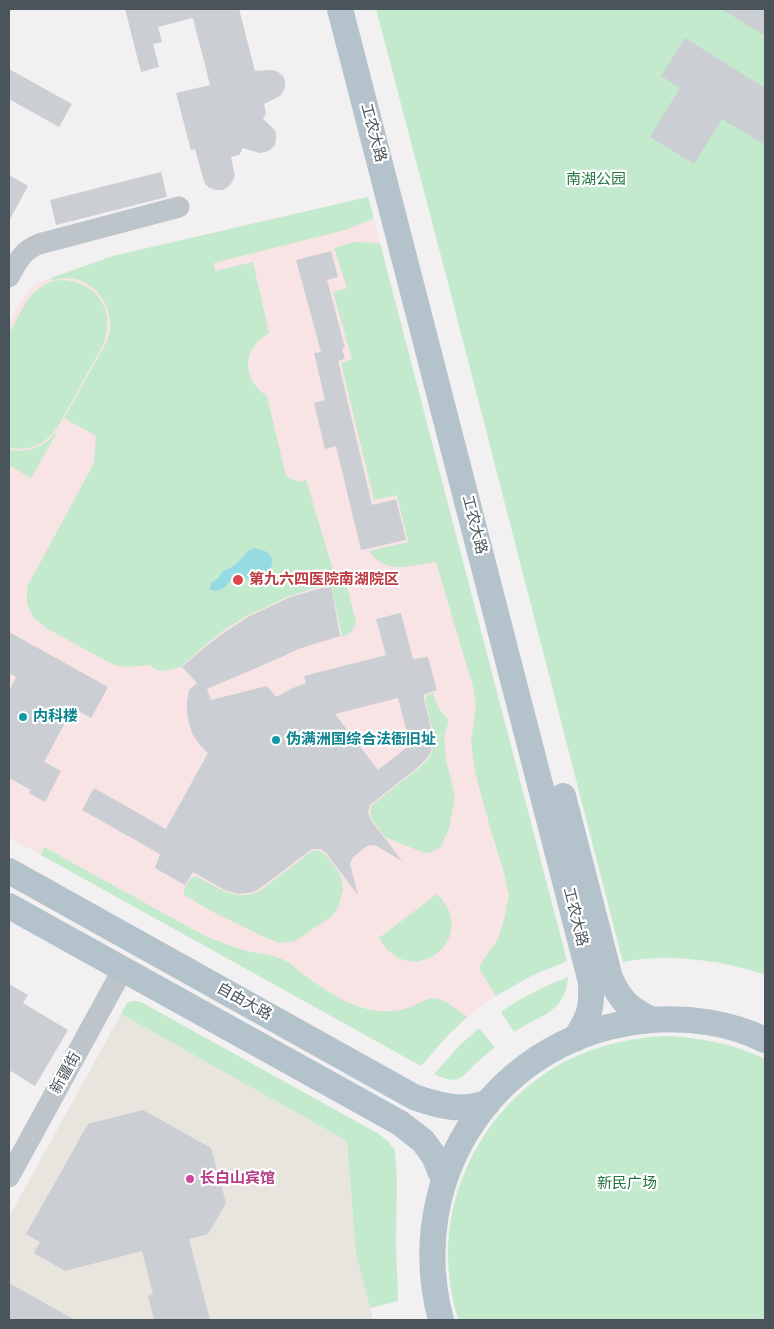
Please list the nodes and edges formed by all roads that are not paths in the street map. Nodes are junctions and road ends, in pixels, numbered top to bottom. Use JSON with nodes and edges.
{"nodes":[{"id":1,"x":340,"y":9,"type":"edge"},
{"id":2,"x":356,"y":9,"type":"edge"},
{"id":3,"x":179,"y":208,"type":"dead end"},
{"id":4,"x":9,"y":276,"type":"edge"},
{"id":5,"x":9,"y":871,"type":"edge"},
{"id":6,"x":9,"y":906,"type":"edge"},
{"id":7,"x":123,"y":969,"type":"junction"},
{"id":8,"x":652,"y":1020,"type":"junction"},
{"id":9,"x":574,"y":1039,"type":"junction"},
{"id":10,"x":765,"y":1040,"type":"edge"},
{"id":11,"x":488,"y":1103,"type":"junction"},
{"id":12,"x":9,"y":1176,"type":"edge"},
{"id":13,"x":444,"y":1180,"type":"junction"},
{"id":14,"x":441,"y":1320,"type":"edge"}],
"edges":[{"from":1,"to":9,"type":"main road","name":"工农大路"},
{"from":2,"to":8,"type":"main road","name":"工农大路"},
{"from":3,"to":4,"type":"street"},
{"from":5,"to":11,"type":"main road","name":"自由大路"},
{"from":6,"to":7,"type":"main road","name":"自由大路"},
{"from":7,"to":12,"type":"street","name":"新疆街"},
{"from":7,"to":13,"type":"main road","name":"自由大路"},
{"from":8,"to":9,"type":"main road"},
{"from":8,"to":10,"type":"main road"},
{"from":9,"to":11,"type":"main road"},
{"from":11,"to":13,"type":"main road"},
{"from":13,"to":14,"type":"main road"}]}
